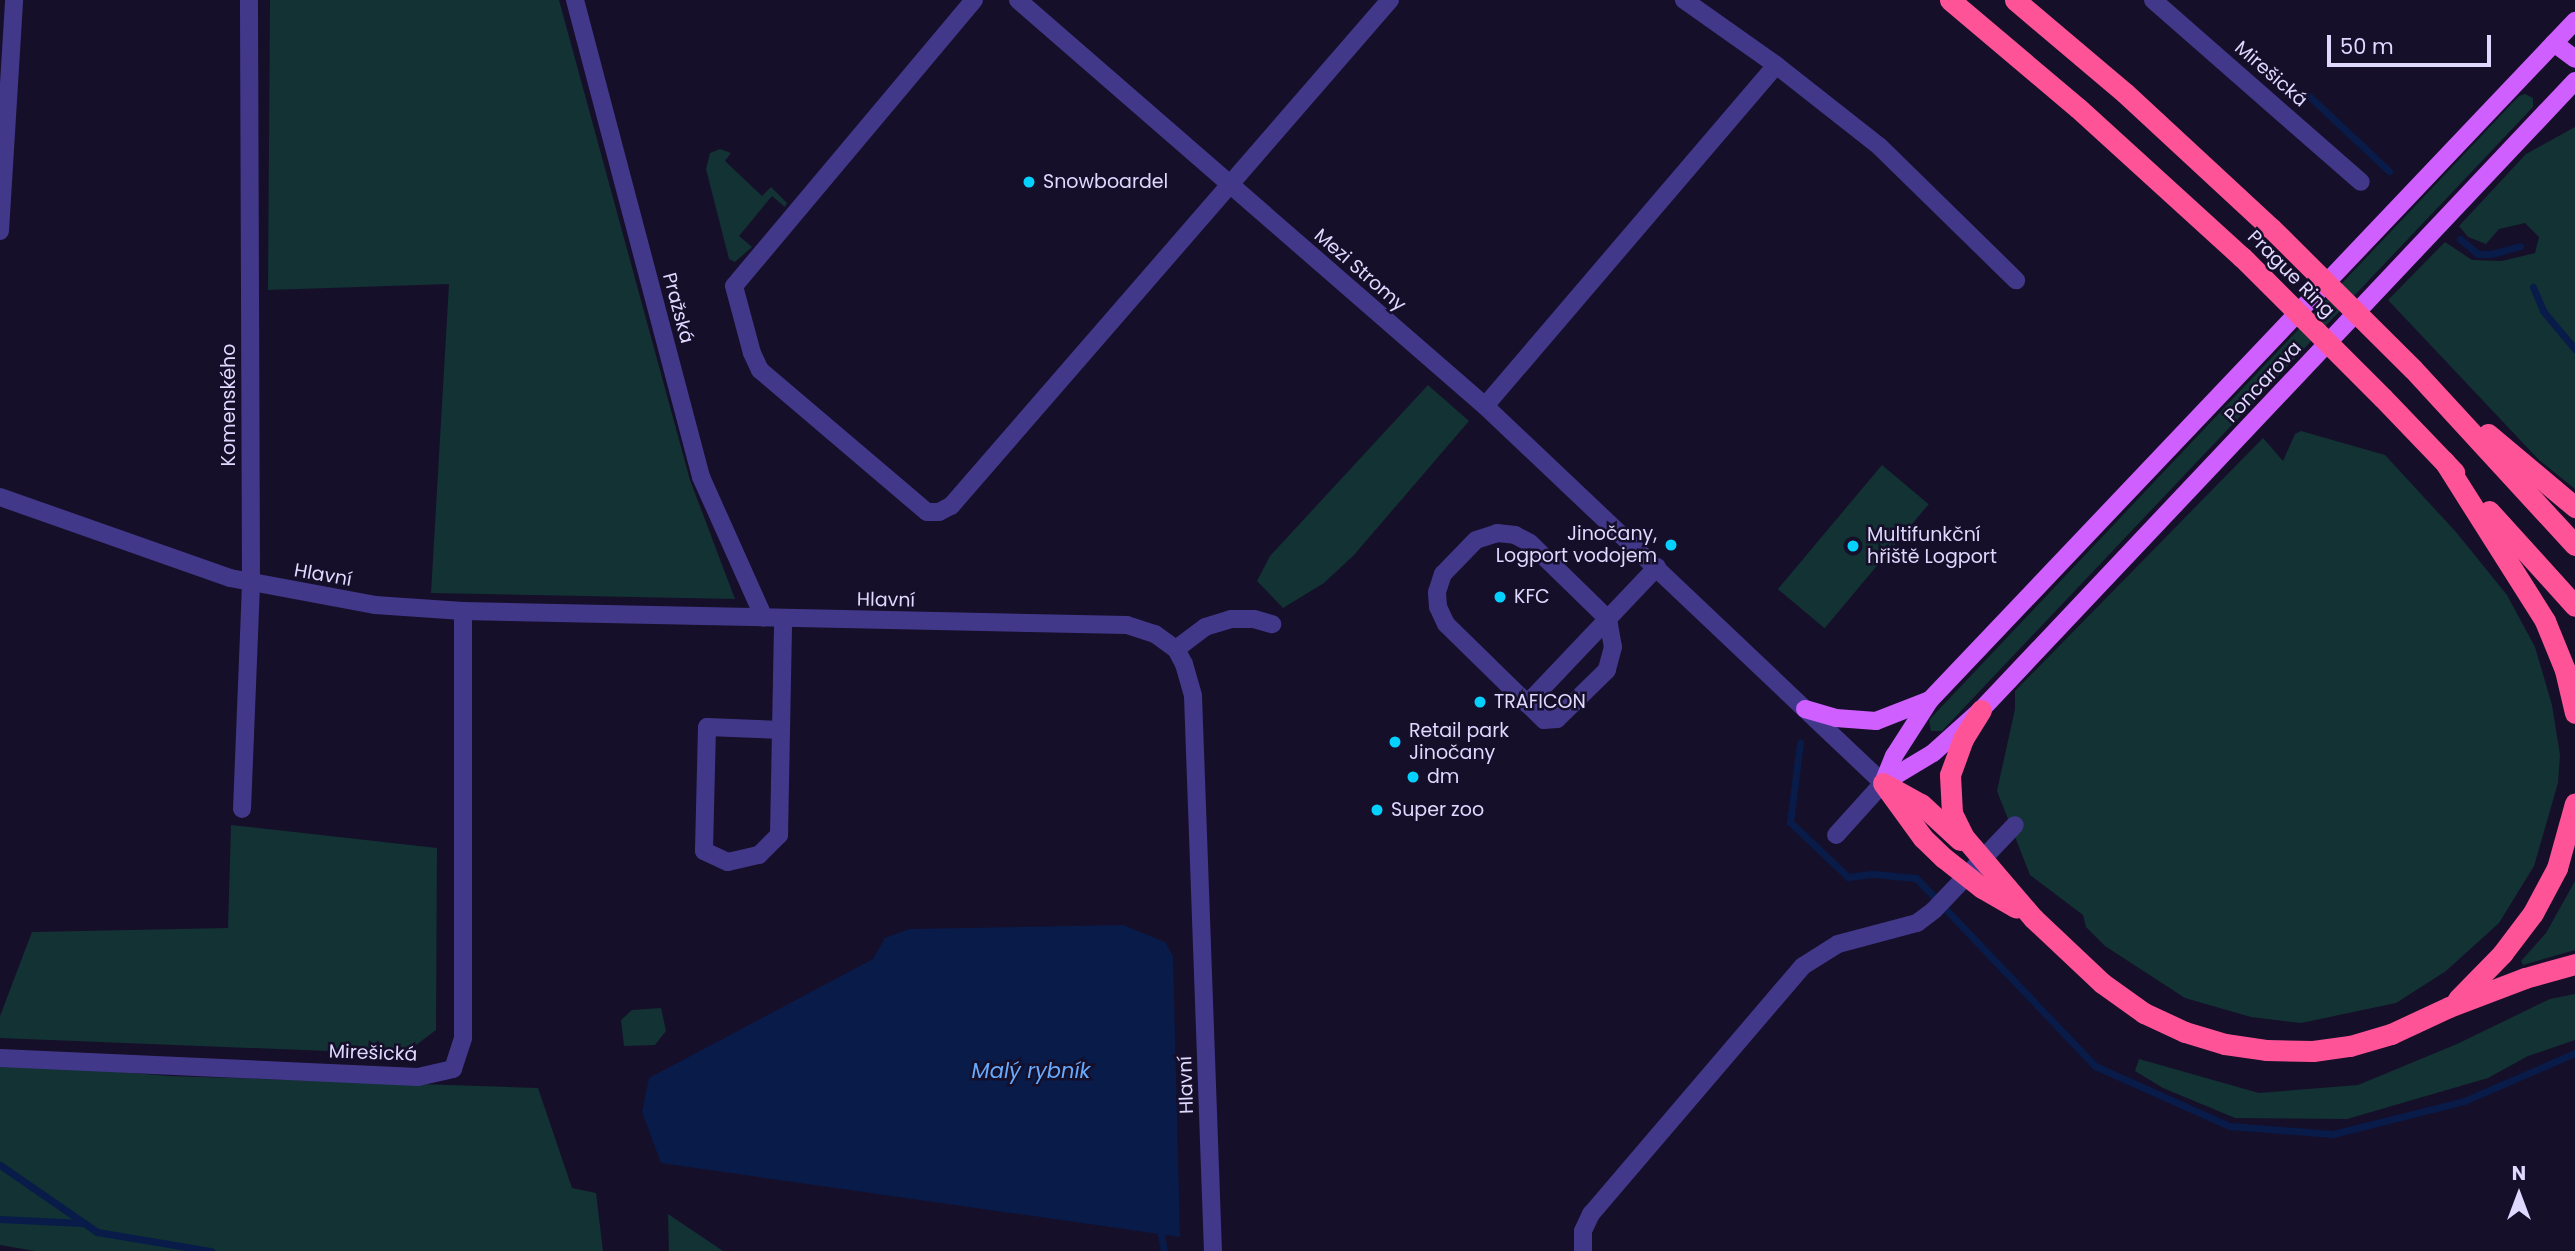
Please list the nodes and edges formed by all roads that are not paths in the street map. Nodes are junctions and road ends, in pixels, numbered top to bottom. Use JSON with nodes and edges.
{"nodes":[{"id":1,"x":14,"y":0,"type":"edge"},
{"id":2,"x":249,"y":0,"type":"edge"},
{"id":3,"x":575,"y":0,"type":"edge"},
{"id":4,"x":974,"y":0,"type":"edge"},
{"id":5,"x":1018,"y":0,"type":"edge"},
{"id":6,"x":1390,"y":0,"type":"edge"},
{"id":7,"x":1684,"y":0,"type":"edge"},
{"id":8,"x":2015,"y":0,"type":"edge"},
{"id":9,"x":2153,"y":0,"type":"edge"},
{"id":10,"x":1958,"y":3,"type":"edge"},
{"id":11,"x":2575,"y":21,"type":"edge"},
{"id":12,"x":2554,"y":43,"type":"junction"},
{"id":13,"x":2575,"y":59,"type":"edge"},
{"id":14,"x":1776,"y":65,"type":"junction"},
{"id":15,"x":2575,"y":82,"type":"edge"},
{"id":16,"x":2361,"y":182,"type":"dead end"},
{"id":17,"x":1229,"y":183,"type":"junction"},
{"id":18,"x":0,"y":231,"type":"edge"},
{"id":19,"x":2016,"y":280,"type":"dead end"},
{"id":20,"x":2413,"y":369,"type":"junction"},
{"id":21,"x":1485,"y":406,"type":"junction"},
{"id":22,"x":2444,"y":461,"type":"junction"},
{"id":23,"x":0,"y":497,"type":"edge"},
{"id":24,"x":2575,"y":507,"type":"edge"},
{"id":25,"x":2575,"y":545,"type":"edge"},
{"id":26,"x":1663,"y":572,"type":"junction"},
{"id":27,"x":251,"y":583,"type":"junction"},
{"id":28,"x":2575,"y":606,"type":"edge"},
{"id":29,"x":463,"y":611,"type":"junction"},
{"id":30,"x":764,"y":618,"type":"junction"},
{"id":31,"x":783,"y":619,"type":"junction"},
{"id":32,"x":1608,"y":619,"type":"junction"},
{"id":33,"x":1272,"y":624,"type":"dead end"},
{"id":34,"x":1176,"y":649,"type":"junction"},
{"id":35,"x":1930,"y":700,"type":"junction"},
{"id":36,"x":1527,"y":704,"type":"junction"},
{"id":37,"x":1805,"y":709,"type":"junction"},
{"id":38,"x":1981,"y":710,"type":"junction"},
{"id":39,"x":2575,"y":713,"type":"edge"},
{"id":40,"x":780,"y":730,"type":"junction"},
{"id":41,"x":1884,"y":783,"type":"junction"},
{"id":42,"x":2575,"y":803,"type":"edge"},
{"id":43,"x":242,"y":809,"type":"dead end"},
{"id":44,"x":2015,"y":825,"type":"dead end"},
{"id":45,"x":1836,"y":835,"type":"dead end"},
{"id":46,"x":1982,"y":860,"type":"junction"},
{"id":47,"x":1960,"y":884,"type":"junction"},
{"id":48,"x":2033,"y":918,"type":"junction"},
{"id":49,"x":2575,"y":964,"type":"edge"},
{"id":50,"x":2449,"y":1007,"type":"junction"},
{"id":51,"x":0,"y":1058,"type":"edge"},
{"id":52,"x":1213,"y":1251,"type":"edge"},
{"id":53,"x":1583,"y":1251,"type":"edge"}],
"edges":[{"from":1,"to":18,"type":"street"},
{"from":2,"to":27,"type":"street","name":"Komenského"},
{"from":3,"to":30,"type":"street","name":"Pražská"},
{"from":4,"to":17,"type":"street"},
{"from":5,"to":17,"type":"street","name":"Mezi Stromy"},
{"from":6,"to":17,"type":"street"},
{"from":7,"to":14,"type":"street"},
{"from":8,"to":20,"type":"highway","name":"Prague Ring","bridge":true},
{"from":9,"to":16,"type":"street","name":"Mirešická"},
{"from":10,"to":22,"type":"highway","name":"Prague Ring","bridge":true},
{"from":11,"to":12,"type":"main road","name":"Poncarova"},
{"from":12,"to":13,"type":"main road"},
{"from":12,"to":35,"type":"main road","name":"Poncarova"},
{"from":14,"to":19,"type":"street"},
{"from":14,"to":21,"type":"street"},
{"from":15,"to":38,"type":"main road","name":"Poncarova"},
{"from":17,"to":21,"type":"street","name":"Mezi Stromy"},
{"from":20,"to":24,"type":"highway"},
{"from":20,"to":25,"type":"highway","name":"Prague Ring"},
{"from":21,"to":26,"type":"street","name":"Mezi Stromy"},
{"from":22,"to":28,"type":"highway","name":"Prague Ring"},
{"from":22,"to":39,"type":"highway"},
{"from":23,"to":27,"type":"street","name":"Hlavní"},
{"from":26,"to":32,"type":"street"},
{"from":26,"to":37,"type":"street","name":"Mezi Stromy"},
{"from":27,"to":29,"type":"street","name":"Hlavní"},
{"from":27,"to":43,"type":"street","name":"Komenského"},
{"from":29,"to":30,"type":"street","name":"Hlavní"},
{"from":29,"to":51,"type":"street","name":"Mirešická"},
{"from":30,"to":31,"type":"street","name":"Hlavní"},
{"from":31,"to":34,"type":"street","name":"Hlavní"},
{"from":31,"to":40,"type":"street"},
{"from":32,"to":36,"type":"street"},
{"from":32,"to":36,"type":"street"},
{"from":32,"to":36,"type":"street"},
{"from":33,"to":34,"type":"street"},
{"from":34,"to":52,"type":"street","name":"Hlavní"},
{"from":35,"to":37,"type":"main road"},
{"from":35,"to":41,"type":"main road"},
{"from":37,"to":41,"type":"street","name":"Mezi Stromy"},
{"from":38,"to":41,"type":"main road","name":"Poncarova"},
{"from":38,"to":46,"type":"highway"},
{"from":40,"to":40,"type":"street"},
{"from":41,"to":45,"type":"street"},
{"from":41,"to":46,"type":"highway"},
{"from":41,"to":47,"type":"highway"},
{"from":42,"to":50,"type":"highway"},
{"from":44,"to":46,"type":"street"},
{"from":46,"to":47,"type":"street"},
{"from":46,"to":48,"type":"highway"},
{"from":47,"to":48,"type":"highway"},
{"from":47,"to":53,"type":"street"},
{"from":48,"to":50,"type":"highway"},
{"from":49,"to":50,"type":"highway"}]}
